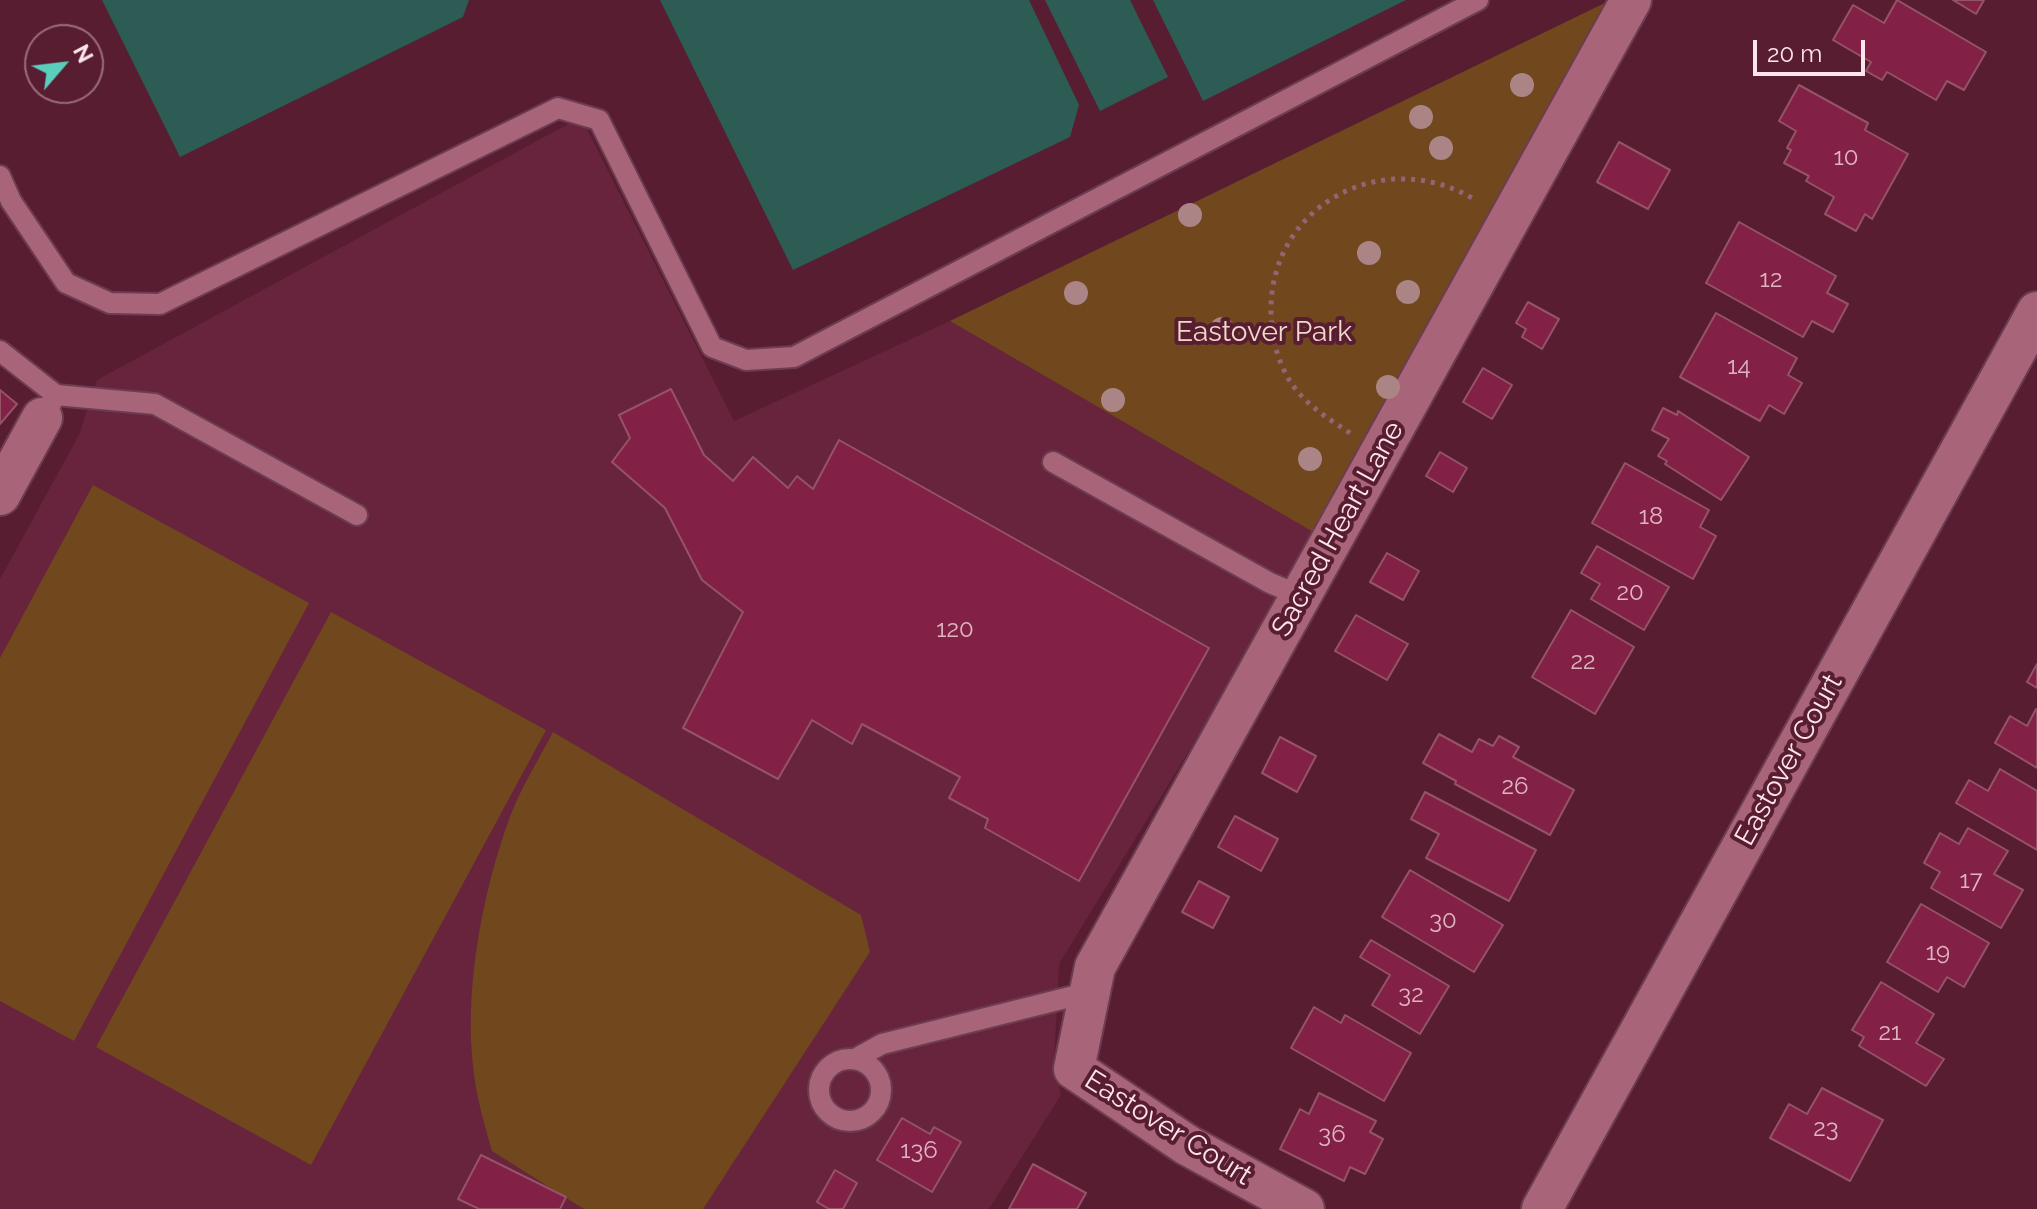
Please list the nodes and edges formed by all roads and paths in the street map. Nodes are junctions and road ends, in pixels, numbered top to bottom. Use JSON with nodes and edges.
{"nodes":[{"id":1,"x":1478,"y":0,"type":"edge"},
{"id":2,"x":1631,"y":0,"type":"edge"},
{"id":3,"x":0,"y":176,"type":"edge"},
{"id":4,"x":1479,"y":202,"type":"dead end"},
{"id":5,"x":2037,"y":312,"type":"edge"},
{"id":6,"x":0,"y":351,"type":"edge"},
{"id":7,"x":49,"y":406,"type":"junction"},
{"id":8,"x":1351,"y":434,"type":"dead end"},
{"id":9,"x":1053,"y":462,"type":"dead end"},
{"id":10,"x":0,"y":495,"type":"edge"},
{"id":11,"x":357,"y":515,"type":"dead end"},
{"id":12,"x":1301,"y":596,"type":"junction"},
{"id":13,"x":1090,"y":992,"type":"junction"},
{"id":14,"x":855,"y":1059,"type":"dead end"},
{"id":15,"x":1074,"y":1069,"type":"joint"},
{"id":16,"x":1304,"y":1209,"type":"edge"},
{"id":17,"x":1542,"y":1209,"type":"edge"}],
"edges":[{"from":1,"to":3,"type":"lane"},
{"from":2,"to":12,"type":"street","name":"Sacred Heart Lane"},
{"from":4,"to":8,"type":"path"},
{"from":5,"to":17,"type":"street","name":"Eastover Court"},
{"from":6,"to":7,"type":"lane"},
{"from":7,"to":10,"type":"street"},
{"from":7,"to":11,"type":"lane"},
{"from":9,"to":12,"type":"lane"},
{"from":12,"to":13,"type":"street","name":"Sacred Heart Lane"},
{"from":13,"to":14,"type":"lane"},
{"from":13,"to":15,"type":"street","name":"Sacred Heart Lane"},
{"from":15,"to":16,"type":"street","name":"Eastover Court"}]}
